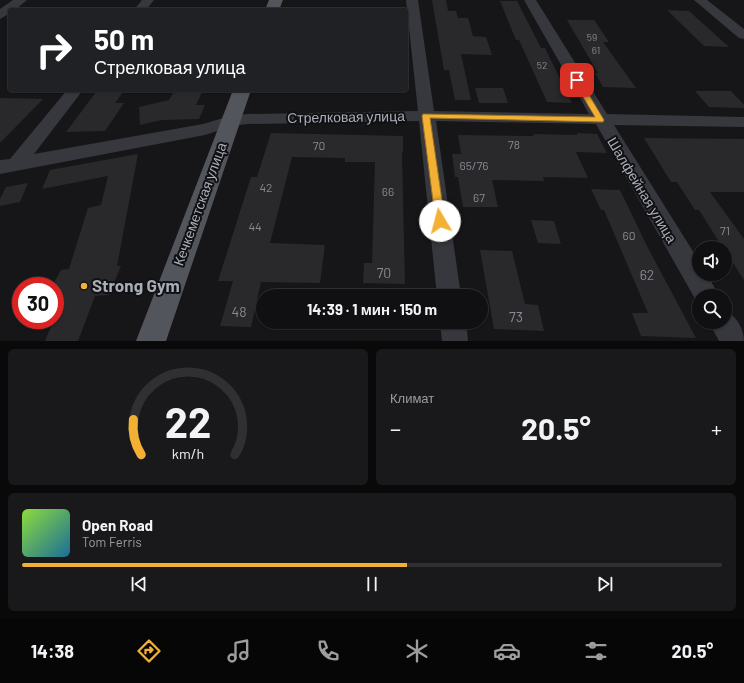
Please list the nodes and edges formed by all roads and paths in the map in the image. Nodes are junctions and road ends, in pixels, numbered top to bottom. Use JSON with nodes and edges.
{"nodes":[{"id":1,"x":21,"y":0,"type":"edge"},
{"id":2,"x":148,"y":0,"type":"edge"},
{"id":3,"x":412,"y":0,"type":"edge"},
{"id":4,"x":530,"y":0,"type":"edge"},
{"id":5,"x":700,"y":0,"type":"edge"},
{"id":6,"x":10,"y":8,"type":"edge"},
{"id":7,"x":142,"y":8,"type":"edge"},
{"id":8,"x":744,"y":35,"type":"edge"},
{"id":9,"x":73,"y":92,"type":"edge"},
{"id":10,"x":241,"y":92,"type":"edge"},
{"id":11,"x":426,"y":116,"type":"junction"},
{"id":12,"x":600,"y":120,"type":"junction"},
{"id":13,"x":230,"y":121,"type":"junction"},
{"id":14,"x":744,"y":122,"type":"edge"},
{"id":15,"x":7,"y":166,"type":"edge"},
{"id":16,"x":448,"y":289,"type":"edge"},
{"id":17,"x":703,"y":289,"type":"edge"},
{"id":18,"x":454,"y":329,"type":"edge"},
{"id":19,"x":726,"y":329,"type":"edge"},
{"id":20,"x":151,"y":341,"type":"edge"},
{"id":21,"x":455,"y":341,"type":"edge"},
{"id":22,"x":734,"y":341,"type":"edge"}],
"edges":[{"from":1,"to":6,"type":"street"},
{"from":2,"to":7,"type":"street"},
{"from":3,"to":11,"type":"street"},
{"from":4,"to":12,"type":"street","name":"Шалфейная улица"},
{"from":5,"to":8,"type":"street"},
{"from":9,"to":15,"type":"street"},
{"from":10,"to":13,"type":"main road","name":"Кечкеметская улица"},
{"from":11,"to":12,"type":"street","name":"Стрелковая улица"},
{"from":11,"to":13,"type":"street","name":"Стрелковая улица"},
{"from":11,"to":16,"type":"street"},
{"from":12,"to":14,"type":"street","name":"Стрелковая улица"},
{"from":12,"to":17,"type":"street","name":"Шалфейная улица"},
{"from":13,"to":15,"type":"street","name":"Стрелковая улица"},
{"from":13,"to":20,"type":"main road","name":"Кечкеметская улица"},
{"from":18,"to":21,"type":"street"},
{"from":19,"to":22,"type":"street"}]}
